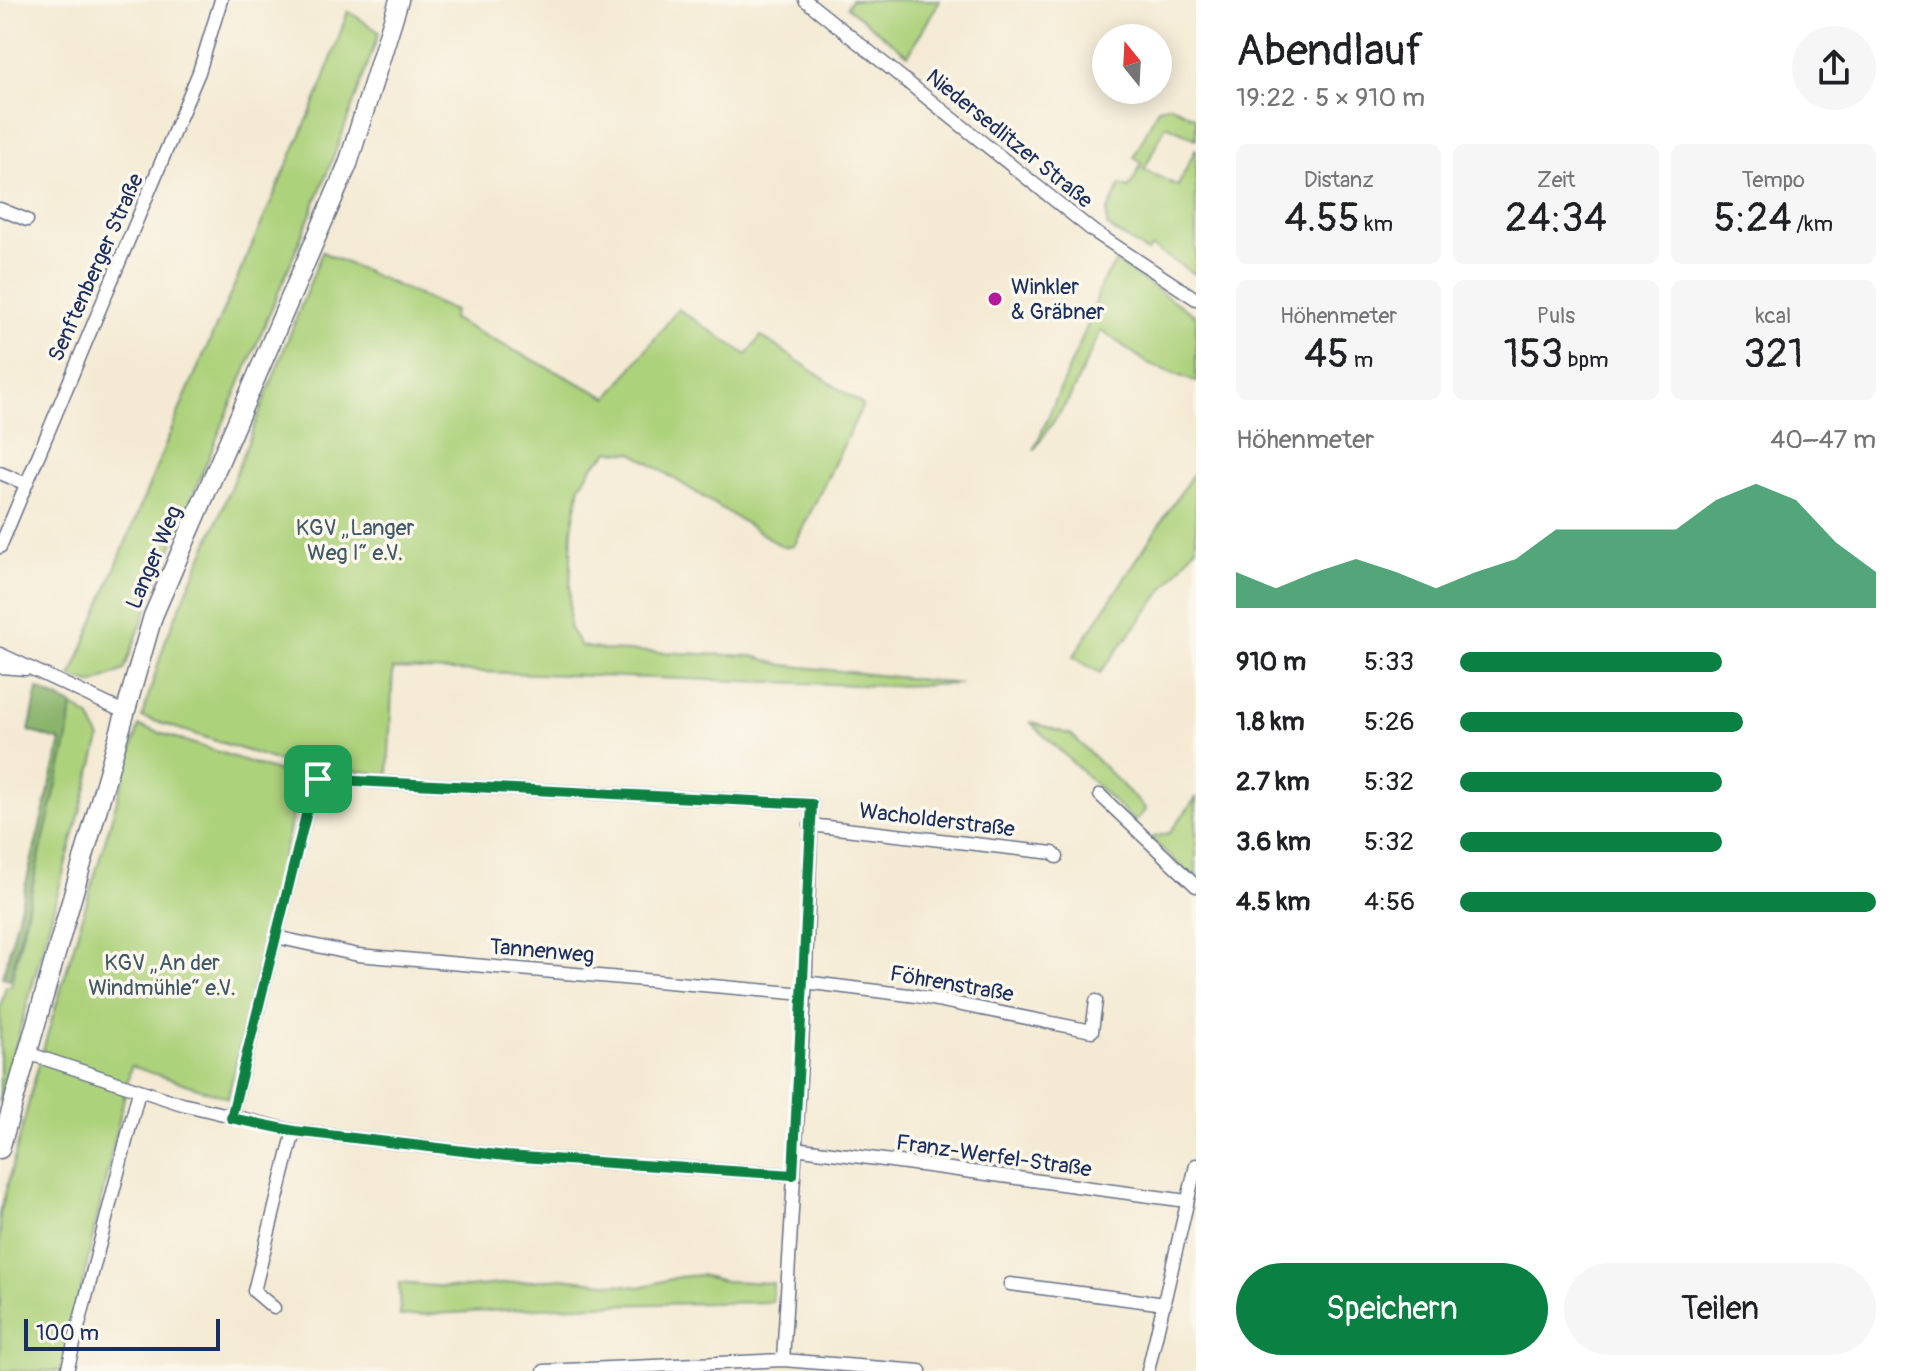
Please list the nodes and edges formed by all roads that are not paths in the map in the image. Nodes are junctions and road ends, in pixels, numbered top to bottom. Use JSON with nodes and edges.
{"nodes":[{"id":1,"x":221,"y":0,"type":"edge"},
{"id":2,"x":399,"y":0,"type":"edge"},
{"id":3,"x":805,"y":0,"type":"edge"},
{"id":4,"x":0,"y":209,"type":"edge"},
{"id":5,"x":27,"y":220,"type":"dead end"},
{"id":6,"x":1196,"y":299,"type":"edge"},
{"id":7,"x":0,"y":473,"type":"edge"},
{"id":8,"x":24,"y":483,"type":"junction"},
{"id":9,"x":0,"y":547,"type":"edge"},
{"id":10,"x":0,"y":654,"type":"edge"},
{"id":11,"x":0,"y":667,"type":"edge"},
{"id":12,"x":26,"y":669,"type":"junction"},
{"id":13,"x":124,"y":712,"type":"junction"},
{"id":14,"x":1100,"y":795,"type":"dead end"},
{"id":15,"x":810,"y":825,"type":"junction"},
{"id":16,"x":1057,"y":857,"type":"dead end"},
{"id":17,"x":1196,"y":886,"type":"edge"},
{"id":18,"x":276,"y":937,"type":"junction"},
{"id":19,"x":804,"y":988,"type":"junction"},
{"id":20,"x":1096,"y":1001,"type":"dead end"},
{"id":21,"x":27,"y":1053,"type":"junction"},
{"id":22,"x":139,"y":1091,"type":"junction"},
{"id":23,"x":231,"y":1118,"type":"junction"},
{"id":24,"x":294,"y":1131,"type":"junction"},
{"id":25,"x":795,"y":1148,"type":"junction"},
{"id":26,"x":0,"y":1149,"type":"edge"},
{"id":27,"x":1196,"y":1165,"type":"edge"},
{"id":28,"x":793,"y":1175,"type":"junction"},
{"id":29,"x":1187,"y":1201,"type":"junction"},
{"id":30,"x":1010,"y":1284,"type":"dead end"},
{"id":31,"x":1165,"y":1304,"type":"junction"},
{"id":32,"x":274,"y":1308,"type":"dead end"},
{"id":33,"x":783,"y":1360,"type":"junction"},
{"id":34,"x":67,"y":1371,"type":"edge"},
{"id":35,"x":544,"y":1371,"type":"edge"},
{"id":36,"x":920,"y":1371,"type":"edge"},
{"id":37,"x":1148,"y":1371,"type":"edge"}],
"edges":[{"from":1,"to":8,"type":"street","name":"Senftenberger Straße"},
{"from":2,"to":13,"type":"main road","name":"Langer Weg"},
{"from":3,"to":6,"type":"street","name":"Niedersedlitzer Straße"},
{"from":4,"to":5,"type":"street"},
{"from":7,"to":8,"type":"street"},
{"from":8,"to":9,"type":"street","name":"Senftenberger Straße"},
{"from":10,"to":12,"type":"street"},
{"from":11,"to":12,"type":"street"},
{"from":12,"to":13,"type":"street"},
{"from":13,"to":21,"type":"main road","name":"Langer Weg"},
{"from":14,"to":17,"type":"street"},
{"from":15,"to":16,"type":"street","name":"Wacholderstraße"},
{"from":15,"to":18,"type":"street"},
{"from":15,"to":19,"type":"street"},
{"from":18,"to":19,"type":"street","name":"Tannenweg"},
{"from":18,"to":23,"type":"street"},
{"from":19,"to":20,"type":"street","name":"Föhrenstraße"},
{"from":19,"to":25,"type":"street"},
{"from":21,"to":22,"type":"street"},
{"from":21,"to":26,"type":"main road","name":"Langer Weg"},
{"from":22,"to":23,"type":"street"},
{"from":22,"to":34,"type":"street"},
{"from":23,"to":24,"type":"street"},
{"from":24,"to":28,"type":"street"},
{"from":24,"to":32,"type":"street"},
{"from":25,"to":28,"type":"street"},
{"from":25,"to":29,"type":"street","name":"Franz-Werfel-Straße"},
{"from":27,"to":29,"type":"street"},
{"from":28,"to":33,"type":"street"},
{"from":29,"to":31,"type":"street"},
{"from":30,"to":31,"type":"street"},
{"from":31,"to":37,"type":"street"},
{"from":33,"to":35,"type":"street"},
{"from":33,"to":36,"type":"street"}]}
